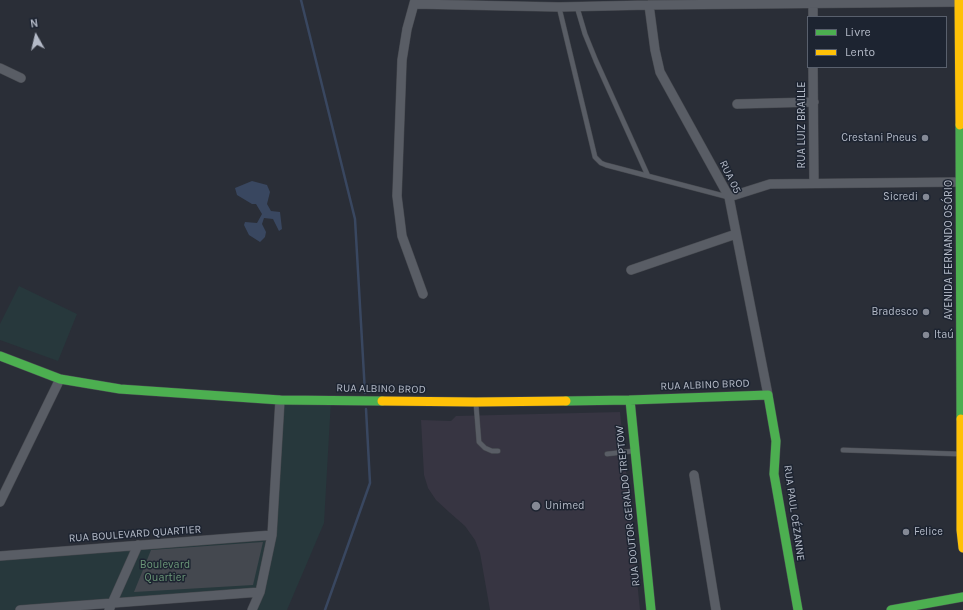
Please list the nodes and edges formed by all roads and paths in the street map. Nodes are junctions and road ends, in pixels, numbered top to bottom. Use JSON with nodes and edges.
{"nodes":[{"id":1,"x":415,"y":2,"type":"edge"},
{"id":2,"x":813,"y":2,"type":"edge"},
{"id":3,"x":960,"y":2,"type":"edge"},
{"id":4,"x":649,"y":5,"type":"junction"},
{"id":5,"x":577,"y":6,"type":"junction"},
{"id":6,"x":558,"y":7,"type":"junction"},
{"id":7,"x":813,"y":16,"type":"edge"},
{"id":8,"x":0,"y":68,"type":"edge"},
{"id":9,"x":813,"y":68,"type":"edge"},
{"id":10,"x":20,"y":78,"type":"dead end"},
{"id":11,"x":814,"y":102,"type":"junction"},
{"id":12,"x":737,"y":104,"type":"dead end"},
{"id":13,"x":648,"y":176,"type":"junction"},
{"id":14,"x":961,"y":182,"type":"junction"},
{"id":15,"x":814,"y":183,"type":"junction"},
{"id":16,"x":729,"y":197,"type":"junction"},
{"id":17,"x":736,"y":234,"type":"junction"},
{"id":18,"x":631,"y":270,"type":"dead end"},
{"id":19,"x":422,"y":294,"type":"dead end"},
{"id":20,"x":0,"y":356,"type":"edge"},
{"id":21,"x":60,"y":380,"type":"junction"},
{"id":22,"x":768,"y":395,"type":"junction"},
{"id":23,"x":280,"y":400,"type":"junction"},
{"id":24,"x":630,"y":400,"type":"junction"},
{"id":25,"x":476,"y":402,"type":"junction"},
{"id":26,"x":842,"y":450,"type":"dead end"},
{"id":27,"x":498,"y":451,"type":"dead end"},
{"id":28,"x":635,"y":451,"type":"junction"},
{"id":29,"x":607,"y":454,"type":"dead end"},
{"id":30,"x":961,"y":454,"type":"junction"},
{"id":31,"x":694,"y":475,"type":"dead end"},
{"id":32,"x":0,"y":502,"type":"edge"},
{"id":33,"x":272,"y":535,"type":"junction"},
{"id":34,"x":138,"y":545,"type":"junction"},
{"id":35,"x":963,"y":548,"type":"edge"},
{"id":36,"x":0,"y":556,"type":"edge"},
{"id":37,"x":260,"y":592,"type":"junction"},
{"id":38,"x":963,"y":597,"type":"edge"},
{"id":39,"x":111,"y":606,"type":"edge"},
{"id":40,"x":20,"y":610,"type":"edge"},
{"id":41,"x":252,"y":610,"type":"edge"},
{"id":42,"x":651,"y":610,"type":"edge"},
{"id":43,"x":716,"y":610,"type":"edge"},
{"id":44,"x":798,"y":610,"type":"edge"},
{"id":45,"x":891,"y":610,"type":"edge"}],
"edges":[{"from":1,"to":6,"type":"street"},
{"from":1,"to":19,"type":"street"},
{"from":2,"to":3,"type":"street"},
{"from":2,"to":4,"type":"street"},
{"from":2,"to":7,"type":"street"},
{"from":3,"to":14,"type":"street","name":"AVENIDA FERNANDO OSÓRIO"},
{"from":4,"to":5,"type":"street"},
{"from":4,"to":16,"type":"street","name":"RUA 05"},
{"from":5,"to":6,"type":"street"},
{"from":5,"to":13,"type":"lane"},
{"from":6,"to":13,"type":"lane"},
{"from":8,"to":10,"type":"street"},
{"from":9,"to":11,"type":"street","name":"RUA LUIZ BRAILLE"},
{"from":11,"to":12,"type":"street"},
{"from":11,"to":15,"type":"street","name":"RUA LUIZ BRAILLE"},
{"from":13,"to":16,"type":"lane"},
{"from":14,"to":15,"type":"street"},
{"from":14,"to":30,"type":"street","name":"AVENIDA FERNANDO OSÓRIO"},
{"from":15,"to":16,"type":"street"},
{"from":16,"to":17,"type":"street","name":"RUA 05"},
{"from":17,"to":18,"type":"street"},
{"from":17,"to":22,"type":"street","name":"RUA 05"},
{"from":20,"to":21,"type":"street","name":"RUA ALBINO BROD"},
{"from":21,"to":23,"type":"street","name":"RUA ALBINO BROD"},
{"from":21,"to":32,"type":"street"},
{"from":22,"to":24,"type":"street","name":"RUA ALBINO BROD"},
{"from":22,"to":44,"type":"street","name":"RUA PAUL CÉZANNE"},
{"from":23,"to":25,"type":"street","name":"RUA ALBINO BROD"},
{"from":23,"to":33,"type":"street"},
{"from":24,"to":25,"type":"street","name":"RUA ALBINO BROD"},
{"from":24,"to":28,"type":"street","name":"RUA DOUTOR GERALDO TREPTOW"},
{"from":25,"to":27,"type":"lane"},
{"from":26,"to":30,"type":"lane"},
{"from":28,"to":29,"type":"lane"},
{"from":28,"to":42,"type":"street","name":"RUA DOUTOR GERALDO TREPTOW"},
{"from":30,"to":35,"type":"street","name":"AVENIDA FERNANDO OSÓRIO"},
{"from":31,"to":43,"type":"street"},
{"from":33,"to":34,"type":"street","name":"RUA BOULEVARD QUARTIER"},
{"from":33,"to":37,"type":"street"},
{"from":34,"to":36,"type":"street","name":"RUA BOULEVARD QUARTIER"},
{"from":34,"to":39,"type":"street"},
{"from":37,"to":39,"type":"street"},
{"from":37,"to":41,"type":"street"},
{"from":38,"to":45,"type":"street"},
{"from":39,"to":40,"type":"street"}]}
